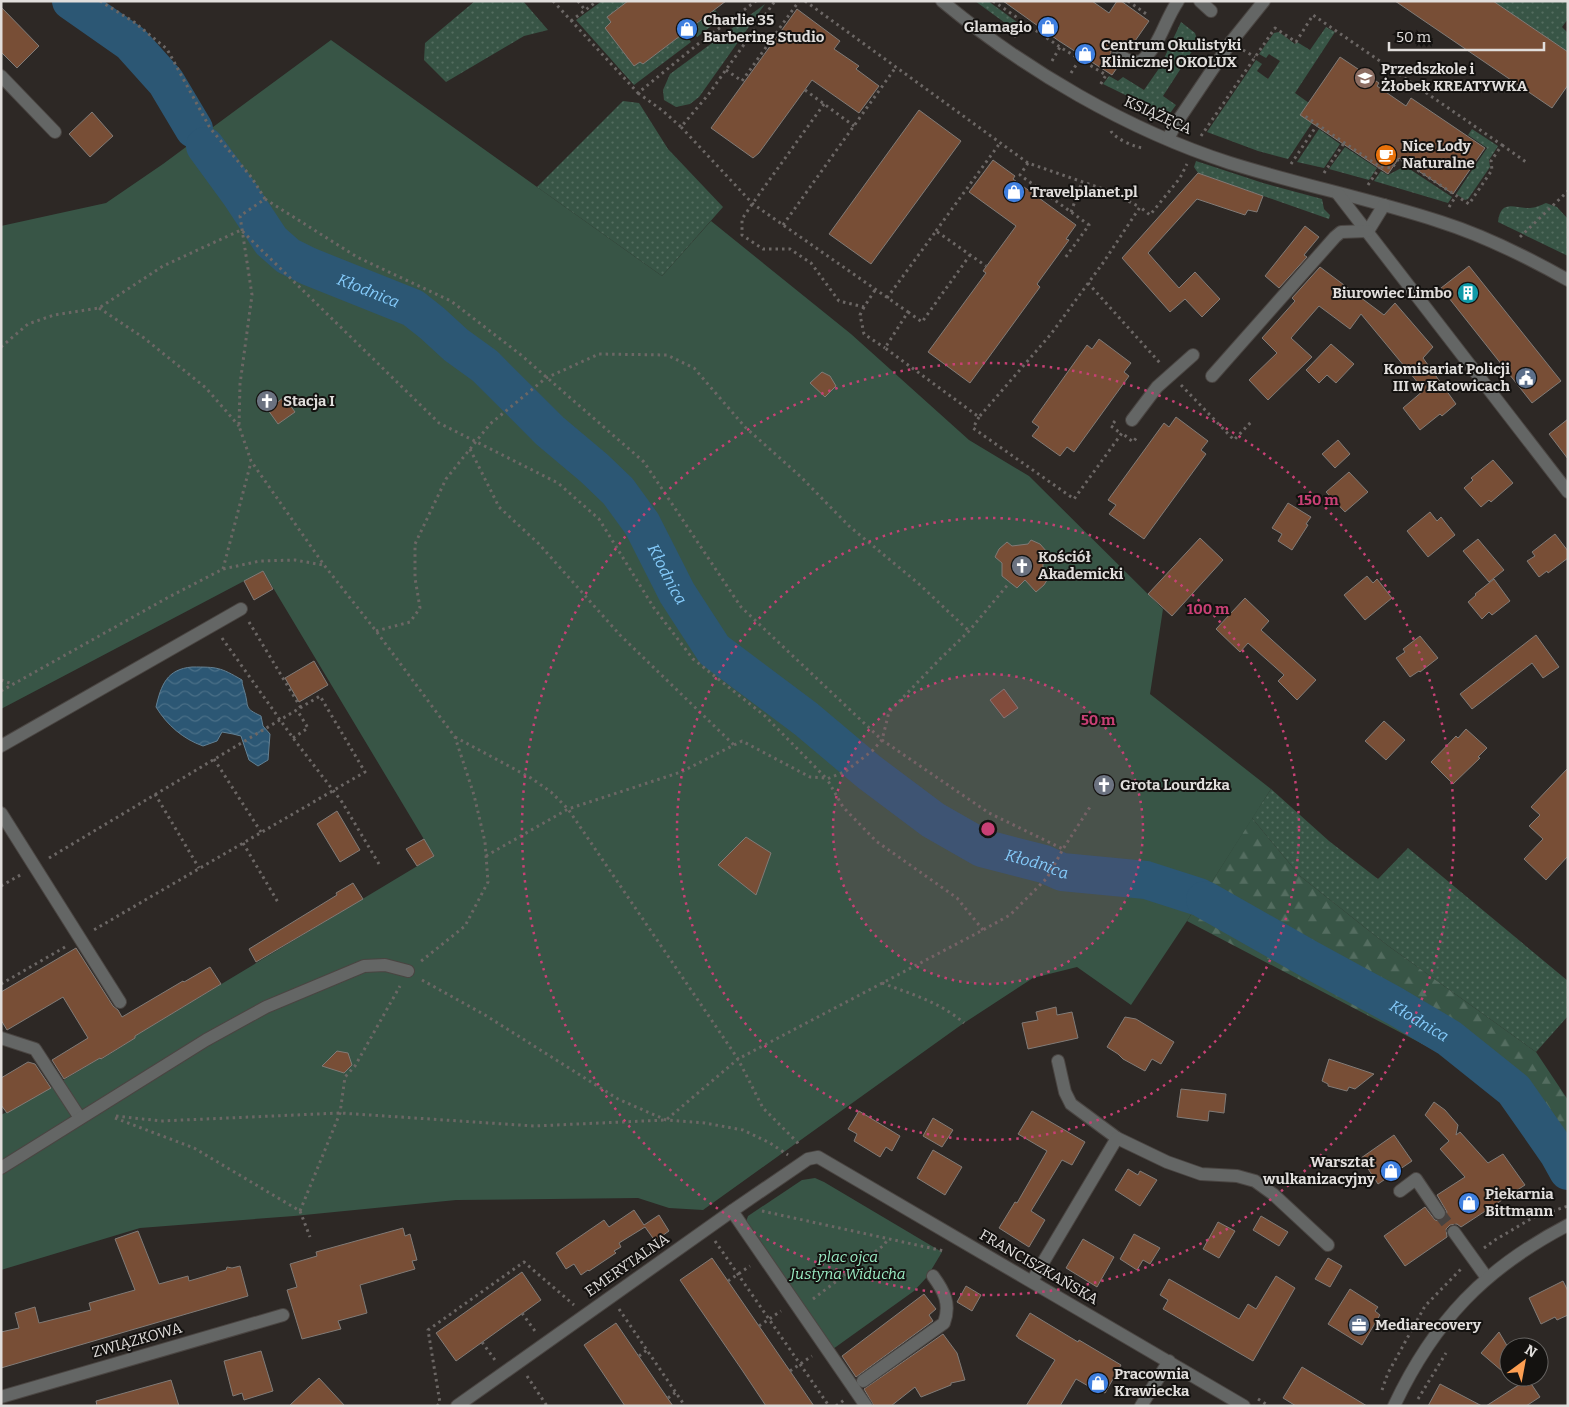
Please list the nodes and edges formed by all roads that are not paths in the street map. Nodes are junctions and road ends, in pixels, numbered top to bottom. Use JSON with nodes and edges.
{"nodes":[{"id":1,"x":942,"y":1,"type":"edge"},
{"id":2,"x":1178,"y":1,"type":"edge"},
{"id":3,"x":1200,"y":1,"type":"edge"},
{"id":4,"x":1264,"y":1,"type":"edge"},
{"id":5,"x":1211,"y":12,"type":"dead end"},
{"id":6,"x":1118,"y":55,"type":"dead end"},
{"id":7,"x":1,"y":76,"type":"edge"},
{"id":8,"x":56,"y":132,"type":"dead end"},
{"id":9,"x":1168,"y":139,"type":"junction"},
{"id":10,"x":1338,"y":194,"type":"junction"},
{"id":11,"x":1384,"y":206,"type":"junction"},
{"id":12,"x":1368,"y":231,"type":"junction"},
{"id":13,"x":1568,"y":280,"type":"edge"},
{"id":14,"x":1193,"y":355,"type":"dead end"},
{"id":15,"x":1212,"y":376,"type":"road end"},
{"id":16,"x":1132,"y":420,"type":"dead end"},
{"id":17,"x":1568,"y":492,"type":"edge"},
{"id":18,"x":242,"y":609,"type":"road end"},
{"id":19,"x":1,"y":746,"type":"edge"},
{"id":20,"x":1,"y":814,"type":"edge"},
{"id":21,"x":408,"y":971,"type":"road end"},
{"id":22,"x":120,"y":1002,"type":"dead end"},
{"id":23,"x":1,"y":1038,"type":"edge"},
{"id":24,"x":1058,"y":1061,"type":"dead end"},
{"id":25,"x":80,"y":1118,"type":"junction"},
{"id":26,"x":1117,"y":1138,"type":"junction"},
{"id":27,"x":813,"y":1158,"type":"joint"},
{"id":28,"x":1,"y":1168,"type":"edge"},
{"id":29,"x":1400,"y":1191,"type":"dead end"},
{"id":30,"x":1439,"y":1213,"type":"tunnel mouth"},
{"id":31,"x":735,"y":1216,"type":"junction"},
{"id":32,"x":1568,"y":1225,"type":"edge"},
{"id":33,"x":1454,"y":1232,"type":"tunnel mouth"},
{"id":34,"x":1328,"y":1245,"type":"dead end"},
{"id":35,"x":933,"y":1276,"type":"dead end"},
{"id":36,"x":1487,"y":1278,"type":"junction"},
{"id":37,"x":1032,"y":1281,"type":"junction"},
{"id":38,"x":282,"y":1315,"type":"dead end"},
{"id":39,"x":1170,"y":1362,"type":"junction"},
{"id":40,"x":863,"y":1381,"type":"dead end"},
{"id":41,"x":1,"y":1397,"type":"edge"},
{"id":42,"x":457,"y":1406,"type":"edge"},
{"id":43,"x":866,"y":1406,"type":"edge"},
{"id":44,"x":1141,"y":1406,"type":"edge"},
{"id":45,"x":1244,"y":1406,"type":"edge"},
{"id":46,"x":1394,"y":1406,"type":"edge"}],
"edges":[{"from":1,"to":9,"type":"street","name":"KSIĄŻĘCA"},
{"from":2,"to":6,"type":"street"},
{"from":3,"to":5,"type":"street"},
{"from":4,"to":9,"type":"street"},
{"from":7,"to":8,"type":"street"},
{"from":9,"to":10,"type":"street","name":"KSIĄŻĘCA"},
{"from":10,"to":11,"type":"street","name":"KSIĄŻĘCA"},
{"from":10,"to":12,"type":"street"},
{"from":11,"to":12,"type":"street"},
{"from":11,"to":13,"type":"street","name":"KSIĄŻĘCA"},
{"from":12,"to":15,"type":"street"},
{"from":12,"to":17,"type":"street"},
{"from":14,"to":16,"type":"street"},
{"from":18,"to":19,"type":"street"},
{"from":20,"to":22,"type":"street"},
{"from":21,"to":25,"type":"street"},
{"from":23,"to":25,"type":"street"},
{"from":24,"to":26,"type":"street"},
{"from":25,"to":28,"type":"street"},
{"from":26,"to":34,"type":"street"},
{"from":26,"to":37,"type":"street"},
{"from":27,"to":31,"type":"street","name":"EMERYTALNA"},
{"from":27,"to":37,"type":"street","name":"FRANCISZKAŃSKA"},
{"from":29,"to":30,"type":"street"},
{"from":31,"to":42,"type":"street","name":"EMERYTALNA"},
{"from":31,"to":43,"type":"street"},
{"from":32,"to":36,"type":"street"},
{"from":33,"to":36,"type":"street"},
{"from":35,"to":40,"type":"street"},
{"from":36,"to":46,"type":"street"},
{"from":37,"to":39,"type":"street","name":"FRANCISZKAŃSKA"},
{"from":38,"to":41,"type":"street","name":"ZWIĄZKOWA"},
{"from":39,"to":44,"type":"street"},
{"from":39,"to":45,"type":"street","name":"FRANCISZKAŃSKA"}]}
